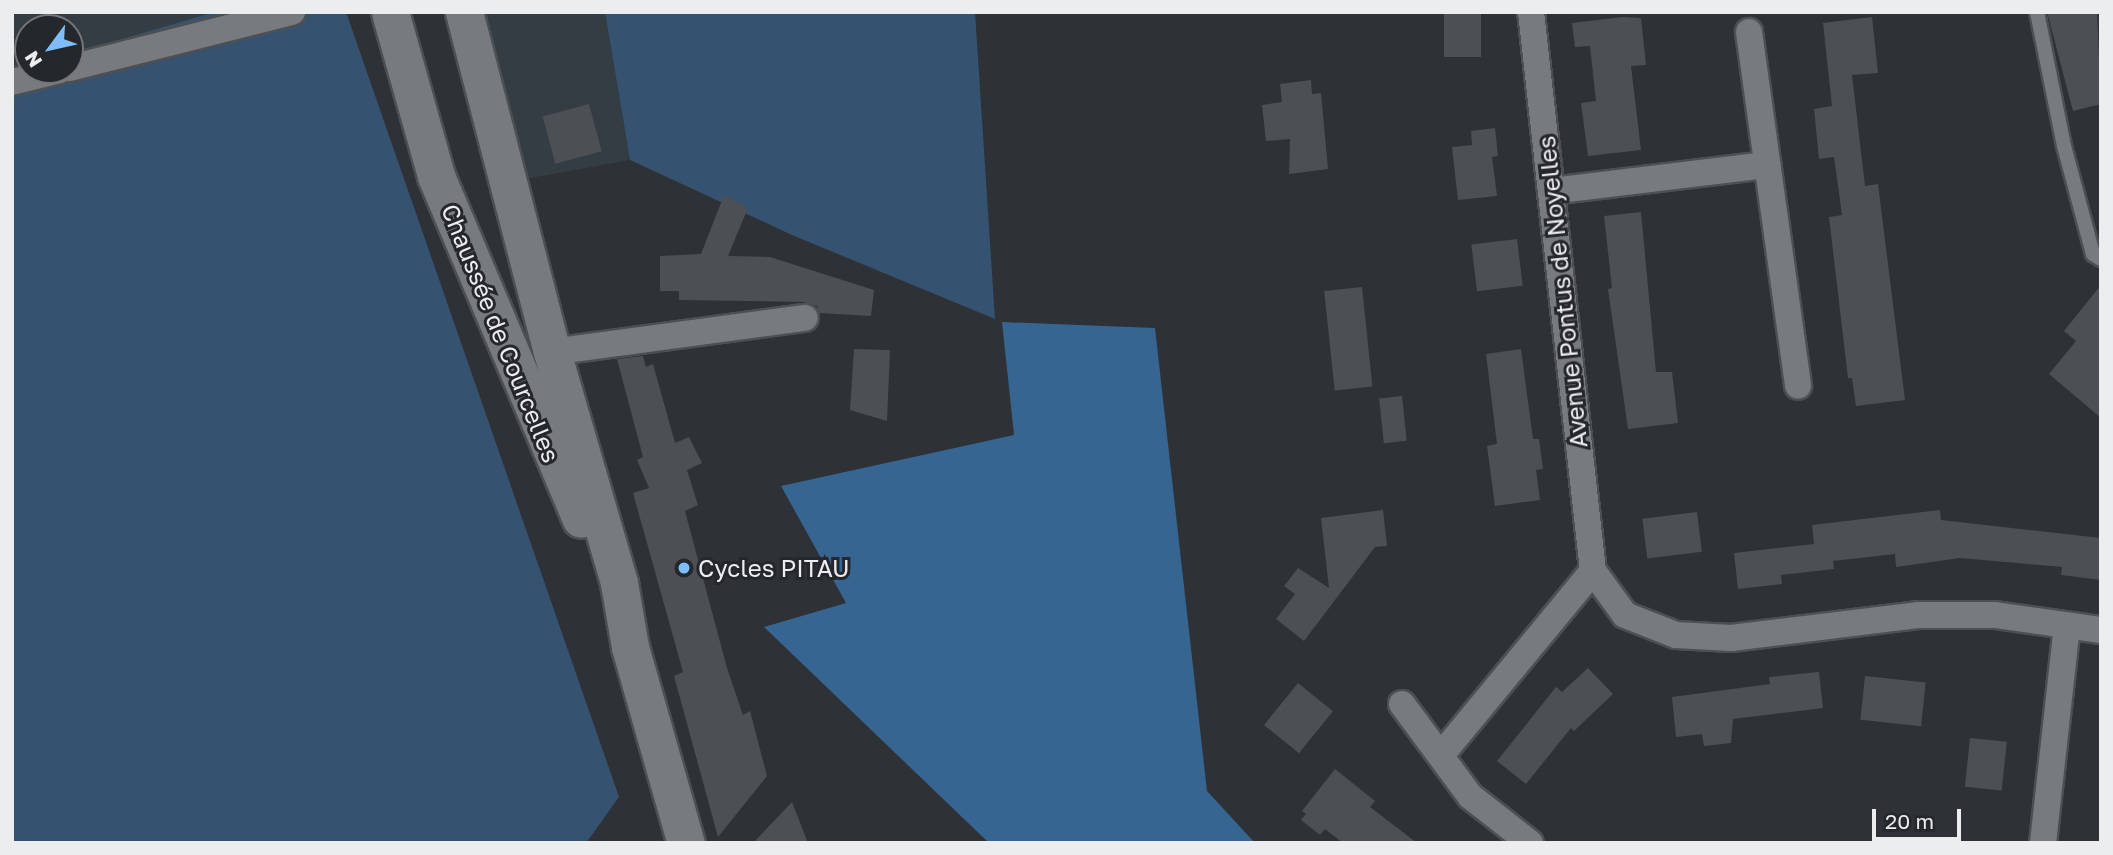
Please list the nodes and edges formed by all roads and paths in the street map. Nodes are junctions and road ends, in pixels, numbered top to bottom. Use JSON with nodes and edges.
{"nodes":[{"id":1,"x":292,"y":12,"type":"edge"},
{"id":2,"x":390,"y":12,"type":"edge"},
{"id":3,"x":464,"y":12,"type":"edge"},
{"id":4,"x":1531,"y":12,"type":"edge"},
{"id":5,"x":2037,"y":12,"type":"edge"},
{"id":6,"x":1749,"y":32,"type":"dead end"},
{"id":7,"x":84,"y":64,"type":"edge"},
{"id":8,"x":1767,"y":165,"type":"junction"},
{"id":9,"x":1551,"y":191,"type":"junction"},
{"id":10,"x":2101,"y":258,"type":"edge"},
{"id":11,"x":805,"y":318,"type":"dead end"},
{"id":12,"x":552,"y":352,"type":"junction"},
{"id":13,"x":509,"y":354,"type":"junction"},
{"id":14,"x":1798,"y":386,"type":"dead end"},
{"id":15,"x":1593,"y":571,"type":"junction"},
{"id":16,"x":2067,"y":627,"type":"junction"},
{"id":17,"x":2101,"y":630,"type":"edge"},
{"id":18,"x":630,"y":648,"type":"junction"},
{"id":19,"x":1402,"y":704,"type":"dead end"},
{"id":20,"x":1442,"y":754,"type":"junction"},
{"id":21,"x":686,"y":843,"type":"edge"},
{"id":22,"x":1530,"y":843,"type":"edge"},
{"id":23,"x":2043,"y":843,"type":"edge"}],
"edges":[{"from":1,"to":7,"type":"street"},
{"from":2,"to":13,"type":"main road","name":"Chaussée de Courcelles"},
{"from":3,"to":12,"type":"main road","name":"Chaussée de Courcelles"},
{"from":4,"to":9,"type":"street","name":"Avenue Pontus de Noyelles"},
{"from":5,"to":10,"type":"lane"},
{"from":6,"to":8,"type":"street"},
{"from":8,"to":9,"type":"street"},
{"from":8,"to":14,"type":"street"},
{"from":9,"to":15,"type":"street","name":"Avenue Pontus de Noyelles"},
{"from":11,"to":12,"type":"street","name":"Chaussée de Courcelles"},
{"from":12,"to":13,"type":"main road"},
{"from":12,"to":18,"type":"main road","name":"Chaussée de Courcelles"},
{"from":13,"to":18,"type":"main road","name":"Chaussée de Courcelles"},
{"from":15,"to":16,"type":"street","name":"Avenue Pontus de Noyelles"},
{"from":15,"to":20,"type":"street"},
{"from":16,"to":17,"type":"street","name":"Avenue Pontus de Noyelles"},
{"from":16,"to":23,"type":"street"},
{"from":18,"to":21,"type":"main road","name":"Chaussée de Courcelles"},
{"from":19,"to":20,"type":"street"},
{"from":20,"to":22,"type":"street"}]}
